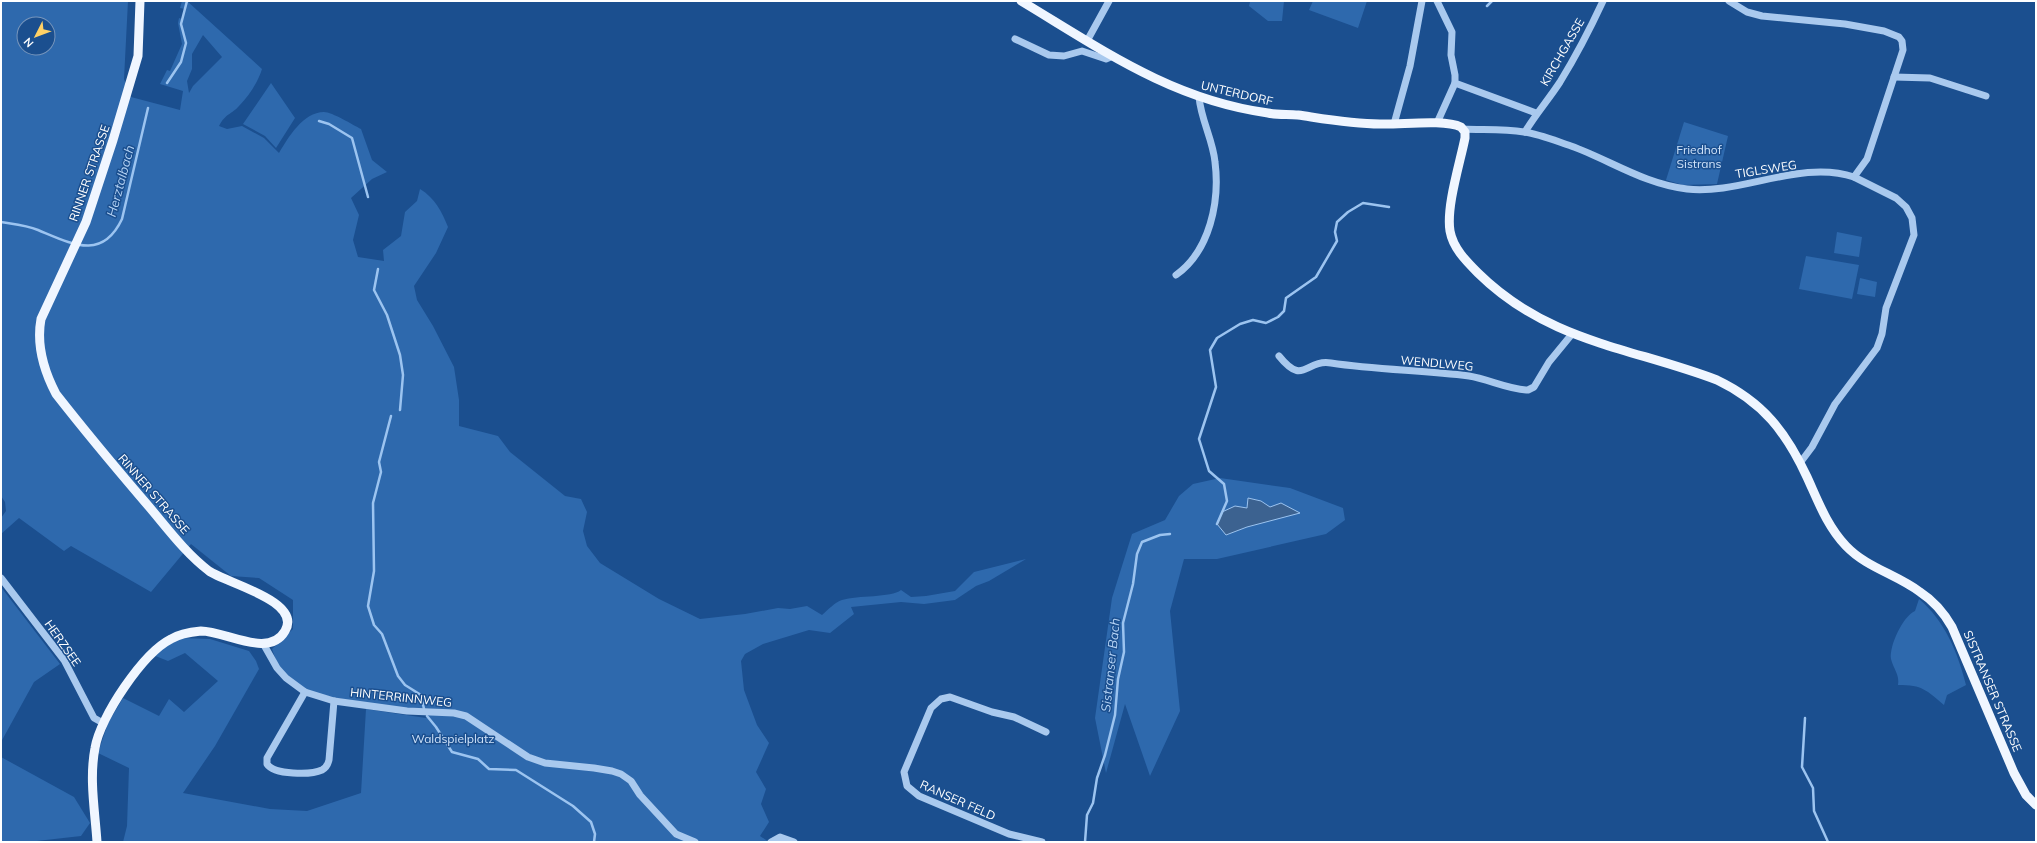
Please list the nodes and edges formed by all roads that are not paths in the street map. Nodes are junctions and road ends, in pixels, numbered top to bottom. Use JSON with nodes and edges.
{"nodes":[{"id":1,"x":140,"y":1,"type":"edge"},
{"id":2,"x":1021,"y":1,"type":"edge"},
{"id":3,"x":1109,"y":1,"type":"edge"},
{"id":4,"x":1422,"y":1,"type":"edge"},
{"id":5,"x":1437,"y":1,"type":"edge"},
{"id":6,"x":1603,"y":1,"type":"edge"},
{"id":7,"x":1729,"y":1,"type":"edge"},
{"id":8,"x":1015,"y":39,"type":"dead end"},
{"id":9,"x":1087,"y":41,"type":"junction"},
{"id":10,"x":1113,"y":56,"type":"junction"},
{"id":11,"x":1894,"y":77,"type":"junction"},
{"id":12,"x":1455,"y":83,"type":"junction"},
{"id":13,"x":1986,"y":96,"type":"dead end"},
{"id":14,"x":1199,"y":97,"type":"junction"},
{"id":15,"x":1536,"y":113,"type":"junction"},
{"id":16,"x":1437,"y":123,"type":"junction"},
{"id":17,"x":1394,"y":124,"type":"junction"},
{"id":18,"x":1464,"y":130,"type":"junction"},
{"id":19,"x":1525,"y":132,"type":"junction"},
{"id":20,"x":1854,"y":177,"type":"junction"},
{"id":21,"x":1176,"y":275,"type":"dead end"},
{"id":22,"x":1572,"y":334,"type":"junction"},
{"id":23,"x":1278,"y":356,"type":"dead end"},
{"id":24,"x":1800,"y":463,"type":"junction"},
{"id":25,"x":1,"y":578,"type":"edge"},
{"id":26,"x":264,"y":645,"type":"junction"},
{"id":27,"x":305,"y":692,"type":"junction"},
{"id":28,"x":334,"y":701,"type":"junction"},
{"id":29,"x":103,"y":723,"type":"junction"},
{"id":30,"x":1046,"y":732,"type":"dead end"},
{"id":31,"x":2036,"y":805,"type":"edge"},
{"id":32,"x":98,"y":842,"type":"edge"},
{"id":33,"x":694,"y":842,"type":"edge"},
{"id":34,"x":771,"y":842,"type":"edge"},
{"id":35,"x":794,"y":842,"type":"edge"},
{"id":36,"x":1042,"y":842,"type":"edge"}],
"edges":[{"from":1,"to":26,"type":"main road","name":"RINNER STRASSE"},
{"from":2,"to":9,"type":"main road"},
{"from":3,"to":9,"type":"street"},
{"from":4,"to":17,"type":"street"},
{"from":5,"to":12,"type":"street"},
{"from":6,"to":15,"type":"street","name":"KIRCHGASSE"},
{"from":7,"to":11,"type":"street"},
{"from":8,"to":10,"type":"street"},
{"from":9,"to":10,"type":"main road","name":"UNTERDORF"},
{"from":10,"to":14,"type":"main road","name":"UNTERDORF"},
{"from":11,"to":13,"type":"street"},
{"from":11,"to":20,"type":"street"},
{"from":12,"to":15,"type":"street"},
{"from":12,"to":16,"type":"street"},
{"from":14,"to":17,"type":"main road","name":"UNTERDORF"},
{"from":14,"to":21,"type":"street"},
{"from":15,"to":19,"type":"street","name":"KIRCHGASSE"},
{"from":16,"to":17,"type":"main road","name":"UNTERDORF"},
{"from":16,"to":18,"type":"main road","name":"UNTERDORF"},
{"from":18,"to":19,"type":"street","name":"TIGLSWEG"},
{"from":18,"to":22,"type":"main road"},
{"from":19,"to":20,"type":"street","name":"TIGLSWEG"},
{"from":20,"to":24,"type":"street","name":"TIGLSWEG"},
{"from":22,"to":23,"type":"street","name":"WENDLWEG"},
{"from":22,"to":24,"type":"main road","name":"SISTRANSER STRASSE"},
{"from":24,"to":31,"type":"main road","name":"SISTRANSER STRASSE"},
{"from":25,"to":29,"type":"street","name":"HERZSEE"},
{"from":26,"to":27,"type":"street","name":"HINTERRINNWEG"},
{"from":26,"to":29,"type":"main road"},
{"from":27,"to":28,"type":"street","name":"HINTERRINNWEG"},
{"from":27,"to":28,"type":"street","name":"HINTERRINNWEG"},
{"from":28,"to":33,"type":"street","name":"HINTERRINNWEG"},
{"from":29,"to":32,"type":"main road"},
{"from":30,"to":36,"type":"street","name":"RANSER FELD"},
{"from":34,"to":35,"type":"street"}]}
